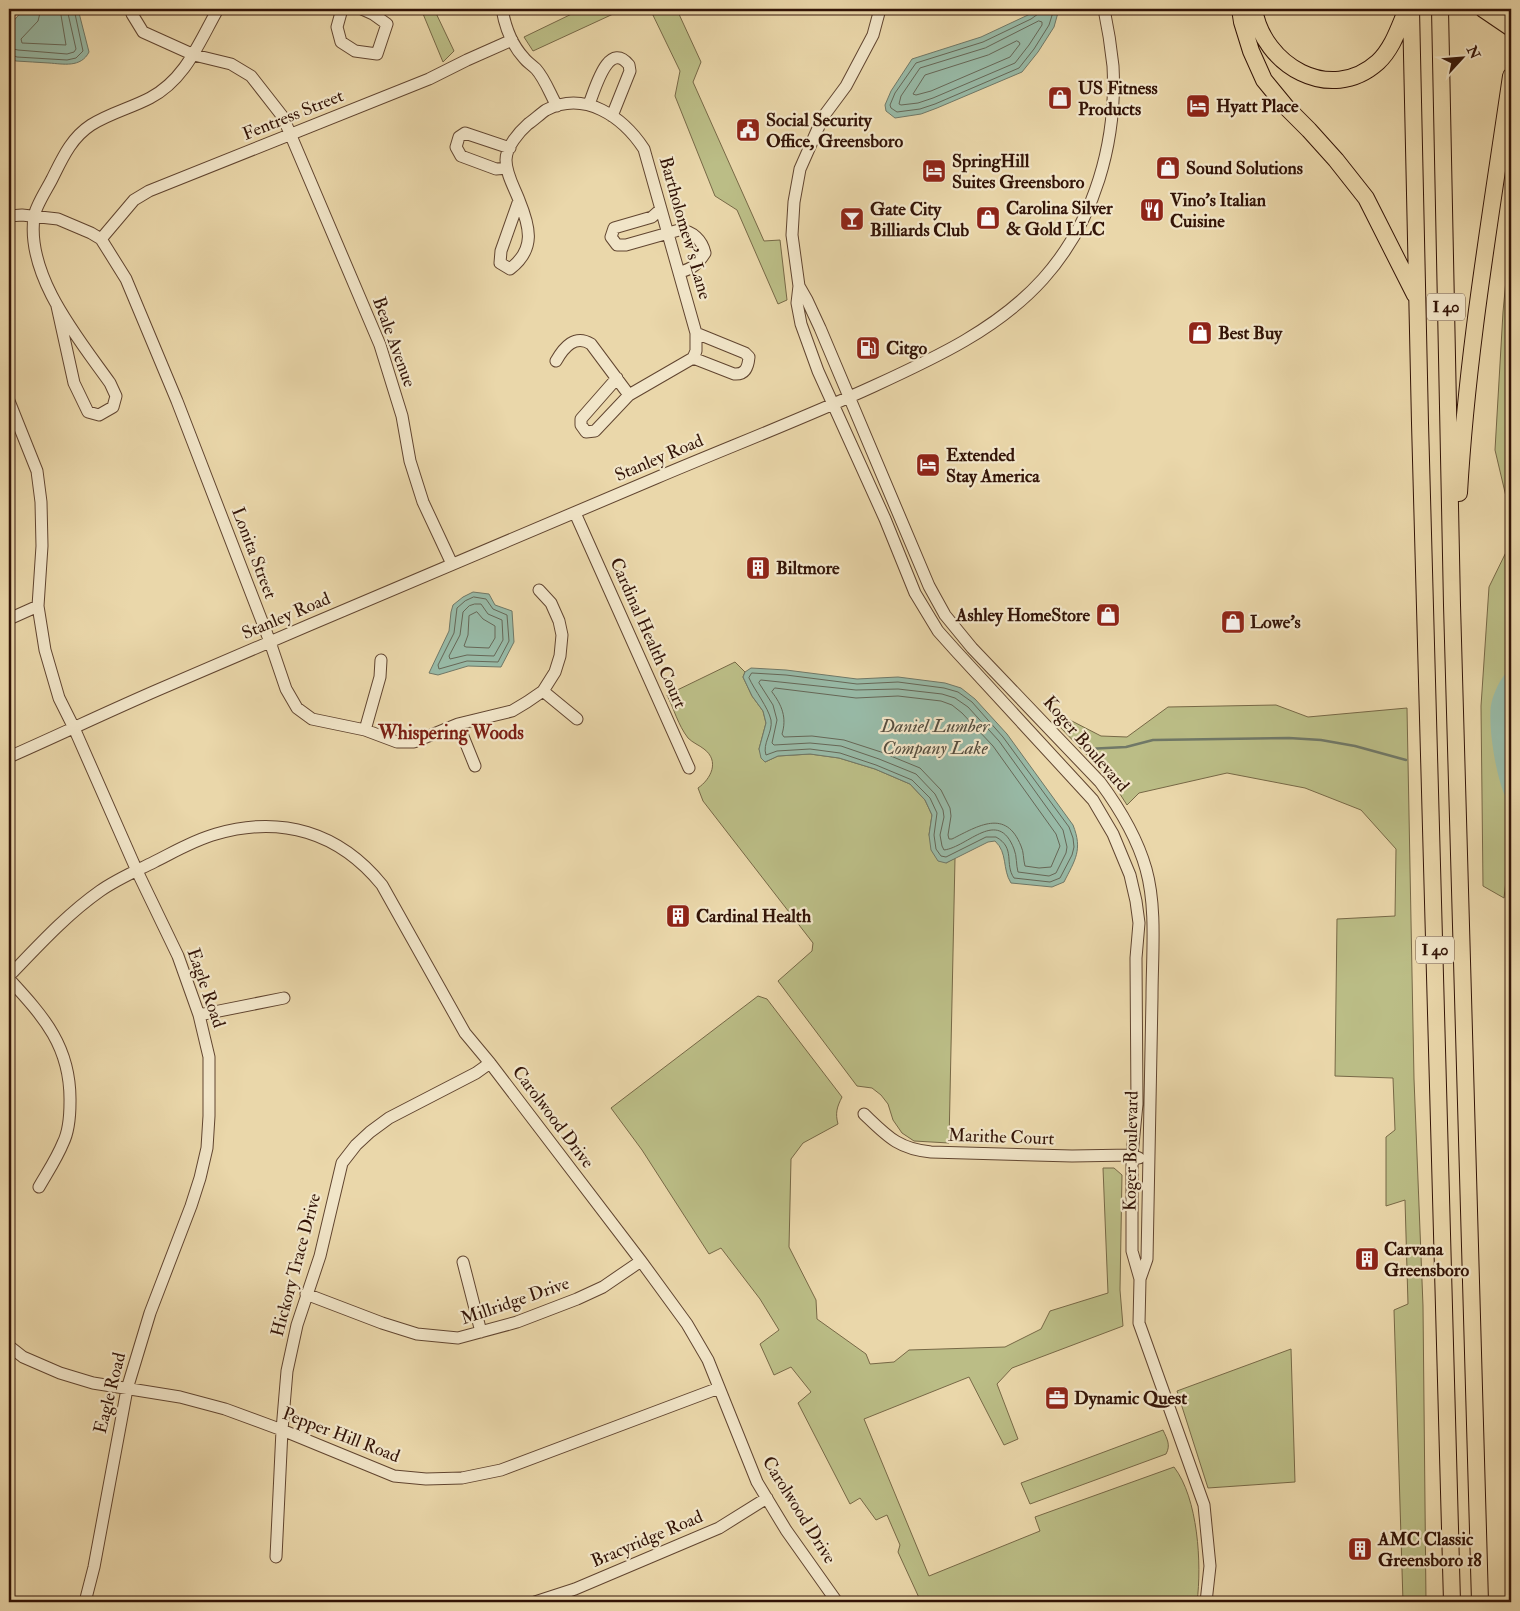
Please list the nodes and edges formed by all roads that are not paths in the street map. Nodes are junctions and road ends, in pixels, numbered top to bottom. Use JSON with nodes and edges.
{"nodes":[{"id":1,"x":131,"y":9,"type":"edge"},
{"id":2,"x":218,"y":9,"type":"edge"},
{"id":3,"x":342,"y":9,"type":"edge"},
{"id":4,"x":362,"y":9,"type":"edge"},
{"id":5,"x":502,"y":9,"type":"edge"},
{"id":6,"x":880,"y":9,"type":"edge"},
{"id":7,"x":1104,"y":9,"type":"edge"},
{"id":8,"x":1240,"y":9,"type":"edge"},
{"id":9,"x":1254,"y":9,"type":"edge"},
{"id":10,"x":1407,"y":9,"type":"edge"},
{"id":11,"x":1411,"y":9,"type":"edge"},
{"id":12,"x":1440,"y":9,"type":"edge"},
{"id":13,"x":1483,"y":9,"type":"edge"},
{"id":14,"x":1511,"y":28,"type":"edge"},
{"id":15,"x":512,"y":40,"type":"junction"},
{"id":16,"x":194,"y":55,"type":"junction"},
{"id":17,"x":1511,"y":76,"type":"edge"},
{"id":18,"x":589,"y":104,"type":"junction"},
{"id":19,"x":557,"y":106,"type":"junction"},
{"id":20,"x":1508,"y":115,"type":"edge"},
{"id":21,"x":612,"y":116,"type":"junction"},
{"id":22,"x":291,"y":135,"type":"junction"},
{"id":23,"x":510,"y":148,"type":"junction"},
{"id":24,"x":507,"y":168,"type":"junction"},
{"id":25,"x":519,"y":200,"type":"junction"},
{"id":26,"x":661,"y":209,"type":"junction"},
{"id":27,"x":9,"y":216,"type":"edge"},
{"id":28,"x":34,"y":216,"type":"junction"},
{"id":29,"x":669,"y":234,"type":"junction"},
{"id":30,"x":101,"y":239,"type":"junction"},
{"id":31,"x":680,"y":272,"type":"junction"},
{"id":32,"x":799,"y":286,"type":"junction"},
{"id":33,"x":1417,"y":298,"type":"junction"},
{"id":34,"x":57,"y":306,"type":"junction"},
{"id":35,"x":696,"y":333,"type":"junction"},
{"id":36,"x":693,"y":358,"type":"junction"},
{"id":37,"x":556,"y":361,"type":"dead end"},
{"id":38,"x":616,"y":378,"type":"junction"},
{"id":39,"x":629,"y":395,"type":"junction"},
{"id":40,"x":850,"y":397,"type":"junction"},
{"id":41,"x":833,"y":405,"type":"junction"},
{"id":42,"x":10,"y":408,"type":"edge"},
{"id":43,"x":14,"y":429,"type":"edge"},
{"id":44,"x":575,"y":513,"type":"junction"},
{"id":45,"x":452,"y":564,"type":"junction"},
{"id":46,"x":539,"y":590,"type":"dead end"},
{"id":47,"x":1452,"y":605,"type":"junction"},
{"id":48,"x":38,"y":606,"type":"junction"},
{"id":49,"x":9,"y":619,"type":"edge"},
{"id":50,"x":270,"y":642,"type":"junction"},
{"id":51,"x":381,"y":660,"type":"dead end"},
{"id":52,"x":543,"y":691,"type":"junction"},
{"id":53,"x":577,"y":719,"type":"dead end"},
{"id":54,"x":458,"y":724,"type":"junction"},
{"id":55,"x":74,"y":728,"type":"junction"},
{"id":56,"x":365,"y":730,"type":"junction"},
{"id":57,"x":9,"y":757,"type":"edge"},
{"id":58,"x":474,"y":766,"type":"dead end"},
{"id":59,"x":689,"y":768,"type":"dead end"},
{"id":60,"x":137,"y":871,"type":"junction"},
{"id":61,"x":9,"y":977,"type":"edge"},
{"id":62,"x":284,"y":998,"type":"dead end"},
{"id":63,"x":199,"y":1015,"type":"junction"},
{"id":64,"x":490,"y":1063,"type":"junction"},
{"id":65,"x":864,"y":1114,"type":"dead end"},
{"id":66,"x":1132,"y":1156,"type":"junction"},
{"id":67,"x":1148,"y":1160,"type":"junction"},
{"id":68,"x":39,"y":1187,"type":"dead end"},
{"id":69,"x":641,"y":1261,"type":"junction"},
{"id":70,"x":463,"y":1262,"type":"dead end"},
{"id":71,"x":1140,"y":1279,"type":"junction"},
{"id":72,"x":306,"y":1294,"type":"junction"},
{"id":73,"x":481,"y":1332,"type":"junction"},
{"id":74,"x":9,"y":1346,"type":"edge"},
{"id":75,"x":719,"y":1388,"type":"junction"},
{"id":76,"x":127,"y":1389,"type":"junction"},
{"id":77,"x":282,"y":1430,"type":"junction"},
{"id":78,"x":768,"y":1498,"type":"junction"},
{"id":79,"x":276,"y":1557,"type":"dead end"},
{"id":80,"x":85,"y":1602,"type":"edge"},
{"id":81,"x":535,"y":1602,"type":"edge"},
{"id":82,"x":837,"y":1602,"type":"edge"},
{"id":83,"x":1206,"y":1602,"type":"edge"},
{"id":84,"x":1452,"y":1602,"type":"edge"},
{"id":85,"x":1480,"y":1602,"type":"edge"}],
"edges":[{"from":1,"to":16,"type":"street","name":"Beale Avenue"},
{"from":2,"to":16,"type":"street"},
{"from":3,"to":4,"type":"street"},
{"from":5,"to":15,"type":"street"},
{"from":6,"to":32,"type":"street"},
{"from":7,"to":40,"type":"street","name":"Stanley Road"},
{"from":8,"to":33,"type":"highway"},
{"from":9,"to":10,"type":"highway"},
{"from":11,"to":33,"type":"highway","number":"I 40"},
{"from":12,"to":47,"type":"highway","number":"I 40"},
{"from":13,"to":14,"type":"highway"},
{"from":15,"to":19,"type":"street"},
{"from":15,"to":22,"type":"street","name":"Fentress Street"},
{"from":16,"to":22,"type":"street","name":"Beale Avenue"},
{"from":16,"to":28,"type":"street"},
{"from":17,"to":20,"type":"highway"},
{"from":18,"to":19,"type":"street"},
{"from":18,"to":21,"type":"street","name":"Bartholomew's Lane"},
{"from":18,"to":21,"type":"street"},
{"from":19,"to":23,"type":"street"},
{"from":20,"to":47,"type":"highway"},
{"from":21,"to":26,"type":"street","name":"Bartholomew's Lane"},
{"from":22,"to":30,"type":"street","name":"Fentress Street"},
{"from":22,"to":45,"type":"street","name":"Beale Avenue"},
{"from":23,"to":24,"type":"street"},
{"from":23,"to":24,"type":"street"},
{"from":24,"to":25,"type":"street"},
{"from":25,"to":25,"type":"street"},
{"from":26,"to":29,"type":"street","name":"Bartholomew's Lane"},
{"from":26,"to":29,"type":"street"},
{"from":27,"to":28,"type":"street"},
{"from":28,"to":30,"type":"street"},
{"from":28,"to":34,"type":"street"},
{"from":29,"to":31,"type":"street","name":"Bartholomew's Lane"},
{"from":29,"to":31,"type":"street"},
{"from":30,"to":50,"type":"street","name":"Lonita Street"},
{"from":31,"to":35,"type":"street","name":"Bartholomew's Lane"},
{"from":32,"to":40,"type":"street","name":"Koger Boulevard"},
{"from":32,"to":41,"type":"street","name":"Koger Boulevard"},
{"from":33,"to":84,"type":"highway","number":"I 40"},
{"from":34,"to":34,"type":"street"},
{"from":35,"to":36,"type":"street","name":"Bartholomew's Lane"},
{"from":35,"to":36,"type":"street"},
{"from":36,"to":39,"type":"street"},
{"from":37,"to":38,"type":"street"},
{"from":38,"to":39,"type":"street"},
{"from":38,"to":39,"type":"street"},
{"from":40,"to":41,"type":"street","name":"Stanley Road"},
{"from":40,"to":67,"type":"street","name":"Koger Boulevard"},
{"from":41,"to":44,"type":"street","name":"Stanley Road"},
{"from":41,"to":66,"type":"street","name":"Koger Boulevard"},
{"from":42,"to":43,"type":"street","name":"Eagle Road"},
{"from":43,"to":48,"type":"street","name":"Eagle Road"},
{"from":44,"to":45,"type":"street","name":"Stanley Road"},
{"from":44,"to":59,"type":"street","name":"Cardinal Health Court"},
{"from":45,"to":50,"type":"street","name":"Stanley Road"},
{"from":46,"to":52,"type":"street","name":"Lonita Street"},
{"from":47,"to":85,"type":"highway","number":"I 40"},
{"from":48,"to":49,"type":"street"},
{"from":48,"to":55,"type":"street","name":"Eagle Road"},
{"from":50,"to":55,"type":"street","name":"Stanley Road"},
{"from":50,"to":56,"type":"street","name":"Lonita Street"},
{"from":51,"to":56,"type":"street"},
{"from":52,"to":53,"type":"street"},
{"from":52,"to":54,"type":"street","name":"Lonita Street"},
{"from":54,"to":56,"type":"street","name":"Lonita Street"},
{"from":54,"to":58,"type":"street"},
{"from":55,"to":57,"type":"street","name":"Stanley Road"},
{"from":55,"to":60,"type":"street","name":"Eagle Road"},
{"from":60,"to":61,"type":"street","name":"Carolwood Drive"},
{"from":60,"to":63,"type":"street","name":"Eagle Road"},
{"from":60,"to":64,"type":"street","name":"Carolwood Drive"},
{"from":61,"to":68,"type":"street"},
{"from":62,"to":63,"type":"street"},
{"from":63,"to":76,"type":"street","name":"Eagle Road"},
{"from":64,"to":69,"type":"street","name":"Carolwood Drive"},
{"from":64,"to":72,"type":"street","name":"Hickory Trace Drive"},
{"from":65,"to":66,"type":"street","name":"Marithe Court"},
{"from":66,"to":67,"type":"street","name":"Marithe Court"},
{"from":66,"to":71,"type":"street","name":"Koger Boulevard"},
{"from":67,"to":71,"type":"street","name":"Koger Boulevard"},
{"from":69,"to":73,"type":"street","name":"Millridge Drive"},
{"from":69,"to":75,"type":"street","name":"Carolwood Drive"},
{"from":70,"to":73,"type":"street"},
{"from":71,"to":83,"type":"street","name":"Koger Boulevard"},
{"from":72,"to":73,"type":"street","name":"Millridge Drive"},
{"from":72,"to":77,"type":"street","name":"Hickory Trace Drive"},
{"from":74,"to":76,"type":"street","name":"Pepper Hill Road"},
{"from":75,"to":77,"type":"street","name":"Pepper Hill Road"},
{"from":75,"to":78,"type":"street","name":"Carolwood Drive"},
{"from":76,"to":77,"type":"street","name":"Pepper Hill Road"},
{"from":76,"to":80,"type":"street","name":"Eagle Road"},
{"from":77,"to":79,"type":"street","name":"Hickory Trace Drive"},
{"from":78,"to":81,"type":"street","name":"Bracyridge Road"},
{"from":78,"to":82,"type":"street","name":"Carolwood Drive"}]}
